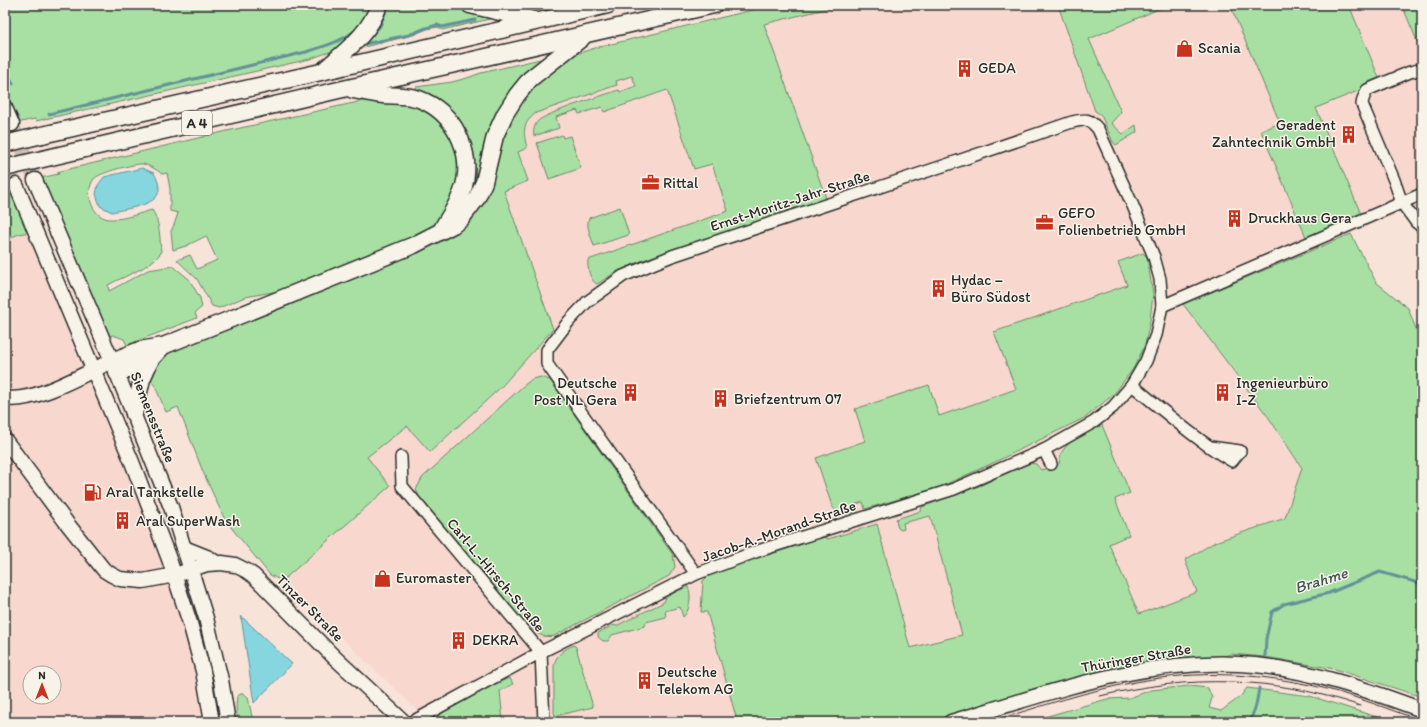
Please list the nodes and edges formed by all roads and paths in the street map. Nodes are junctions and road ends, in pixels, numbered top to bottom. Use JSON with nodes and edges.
{"nodes":[{"id":1,"x":379,"y":5,"type":"edge"},
{"id":2,"x":470,"y":5,"type":"edge"},
{"id":3,"x":608,"y":5,"type":"edge"},
{"id":4,"x":714,"y":5,"type":"edge"},
{"id":5,"x":539,"y":21,"type":"junction"},
{"id":6,"x":589,"y":34,"type":"junction"},
{"id":7,"x":1422,"y":69,"type":"edge"},
{"id":8,"x":321,"y":72,"type":"junction"},
{"id":9,"x":343,"y":89,"type":"junction"},
{"id":10,"x":5,"y":108,"type":"edge"},
{"id":11,"x":1082,"y":120,"type":"joint"},
{"id":12,"x":12,"y":124,"type":"tunnel mouth"},
{"id":13,"x":5,"y":144,"type":"edge"},
{"id":14,"x":5,"y":168,"type":"edge"},
{"id":15,"x":35,"y":180,"type":"tunnel mouth"},
{"id":16,"x":16,"y":185,"type":"tunnel mouth"},
{"id":17,"x":1422,"y":194,"type":"edge"},
{"id":18,"x":1402,"y":203,"type":"junction"},
{"id":19,"x":1422,"y":227,"type":"edge"},
{"id":20,"x":441,"y":230,"type":"junction"},
{"id":21,"x":1162,"y":306,"type":"junction"},
{"id":22,"x":163,"y":346,"type":"junction"},
{"id":23,"x":151,"y":359,"type":"junction"},
{"id":24,"x":115,"y":367,"type":"junction"},
{"id":25,"x":93,"y":370,"type":"junction"},
{"id":26,"x":1132,"y":385,"type":"junction"},
{"id":27,"x":5,"y":398,"type":"edge"},
{"id":28,"x":134,"y":414,"type":"junction"},
{"id":29,"x":5,"y":440,"type":"edge"},
{"id":30,"x":1210,"y":447,"type":"dead end"},
{"id":31,"x":1044,"y":450,"type":"junction"},
{"id":32,"x":401,"y":457,"type":"dead end"},
{"id":33,"x":1050,"y":464,"type":"dead end"},
{"id":34,"x":184,"y":548,"type":"junction"},
{"id":35,"x":216,"y":563,"type":"junction"},
{"id":36,"x":191,"y":570,"type":"junction"},
{"id":37,"x":696,"y":574,"type":"junction"},
{"id":38,"x":175,"y":575,"type":"junction"},
{"id":39,"x":541,"y":652,"type":"junction"},
{"id":40,"x":1422,"y":710,"type":"edge"},
{"id":41,"x":212,"y":722,"type":"edge"},
{"id":42,"x":228,"y":722,"type":"edge"},
{"id":43,"x":404,"y":722,"type":"edge"},
{"id":44,"x":412,"y":722,"type":"edge"},
{"id":45,"x":544,"y":722,"type":"edge"},
{"id":46,"x":951,"y":722,"type":"edge"}],
"edges":[{"from":1,"to":8,"type":"highway"},
{"from":2,"to":5,"type":"highway"},
{"from":3,"to":5,"type":"highway","number":"A 4"},
{"from":4,"to":6,"type":"highway","number":"A 4"},
{"from":5,"to":8,"type":"highway","number":"A 4"},
{"from":6,"to":9,"type":"highway","number":"A 4"},
{"from":6,"to":20,"type":"highway"},
{"from":7,"to":18,"type":"street"},
{"from":8,"to":13,"type":"highway","number":"A 4","bridge":true},
{"from":9,"to":14,"type":"highway","number":"A 4","bridge":true},
{"from":9,"to":20,"type":"highway"},
{"from":10,"to":12,"type":"main road"},
{"from":11,"to":21,"type":"street","name":"Jacob-A.-Morand-Straße"},
{"from":11,"to":37,"type":"street","name":"Ernst-Moritz-Jahr-Straße"},
{"from":15,"to":24,"type":"main road","name":"Siemensstraße"},
{"from":16,"to":25,"type":"main road"},
{"from":17,"to":18,"type":"street"},
{"from":18,"to":19,"type":"street"},
{"from":18,"to":21,"type":"street"},
{"from":20,"to":22,"type":"highway"},
{"from":21,"to":26,"type":"street","name":"Jacob-A.-Morand-Straße"},
{"from":22,"to":23,"type":"highway"},
{"from":22,"to":24,"type":"highway"},
{"from":23,"to":24,"type":"highway"},
{"from":23,"to":28,"type":"highway"},
{"from":24,"to":25,"type":"main road"},
{"from":24,"to":28,"type":"main road","name":"Siemensstraße"},
{"from":25,"to":27,"type":"main road"},
{"from":25,"to":38,"type":"main road"},
{"from":26,"to":30,"type":"street"},
{"from":26,"to":31,"type":"street","name":"Jacob-A.-Morand-Straße"},
{"from":28,"to":34,"type":"main road","name":"Siemensstraße"},
{"from":29,"to":38,"type":"main road"},
{"from":31,"to":33,"type":"street"},
{"from":31,"to":37,"type":"street","name":"Jacob-A.-Morand-Straße"},
{"from":32,"to":39,"type":"street","name":"Carl-L.-Hirsch-Straße"},
{"from":34,"to":35,"type":"main road"},
{"from":34,"to":36,"type":"main road","name":"Siemensstraße"},
{"from":35,"to":36,"type":"main road","name":"Tinzer Straße"},
{"from":35,"to":43,"type":"main road","name":"Tinzer Straße"},
{"from":36,"to":38,"type":"main road","name":"Tinzer Straße"},
{"from":36,"to":42,"type":"main road","name":"Siemensstraße"},
{"from":37,"to":39,"type":"street","name":"Jacob-A.-Morand-Straße"},
{"from":38,"to":41,"type":"main road"},
{"from":39,"to":44,"type":"street","name":"Jacob-A.-Morand-Straße"},
{"from":39,"to":45,"type":"street","name":"Carl-L.-Hirsch-Straße"},
{"from":40,"to":46,"type":"main road","name":"Thüringer Straße"}]}
